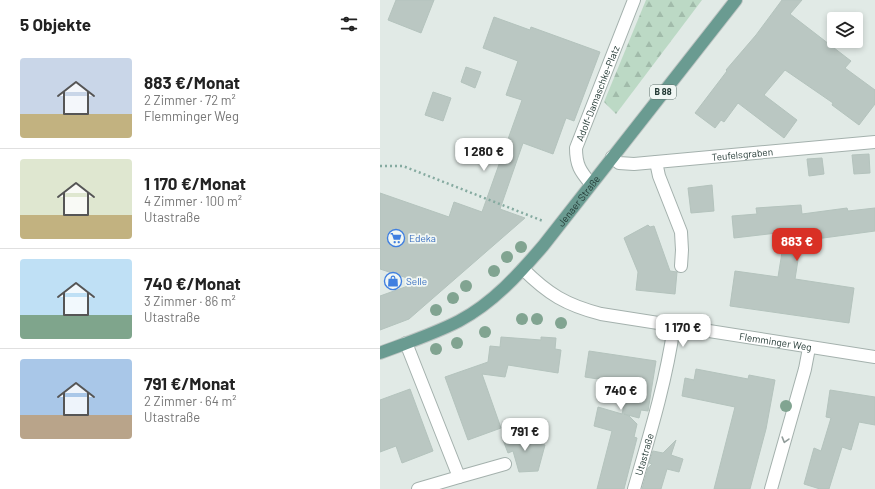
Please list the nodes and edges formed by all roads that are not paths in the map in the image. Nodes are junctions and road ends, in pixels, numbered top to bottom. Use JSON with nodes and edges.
{"nodes":[{"id":1,"x":634,"y":0,"type":"edge"},
{"id":2,"x":736,"y":0,"type":"edge"},
{"id":3,"x":875,"y":142,"type":"edge"},
{"id":4,"x":612,"y":157,"type":"junction"},
{"id":5,"x":656,"y":162,"type":"junction"},
{"id":6,"x":591,"y":184,"type":"junction"},
{"id":7,"x":681,"y":266,"type":"dead end"},
{"id":8,"x":523,"y":269,"type":"junction"},
{"id":9,"x":674,"y":326,"type":"junction"},
{"id":10,"x":406,"y":343,"type":"junction"},
{"id":11,"x":809,"y":348,"type":"junction"},
{"id":12,"x":380,"y":353,"type":"edge"},
{"id":13,"x":875,"y":357,"type":"edge"},
{"id":14,"x":505,"y":464,"type":"dead end"},
{"id":15,"x":459,"y":477,"type":"junction"},
{"id":16,"x":418,"y":489,"type":"edge"},
{"id":17,"x":634,"y":489,"type":"edge"},
{"id":18,"x":771,"y":489,"type":"edge"}],
"edges":[{"from":1,"to":6,"type":"street","name":"Adolf-Damaschke-Platz"},
{"from":2,"to":4,"type":"main road","name":"Jenaer Straße","number":"B 88"},
{"from":3,"to":5,"type":"street","name":"Teufelsgraben"},
{"from":4,"to":5,"type":"street","name":"Teufelsgraben"},
{"from":4,"to":6,"type":"main road","name":"Jenaer Straße","number":"B 88"},
{"from":5,"to":7,"type":"street"},
{"from":6,"to":8,"type":"main road","name":"Jenaer Straße","number":"B 88"},
{"from":8,"to":9,"type":"street","name":"Flemminger Weg"},
{"from":8,"to":10,"type":"main road","name":"Jenaer Straße","number":"B 88"},
{"from":9,"to":11,"type":"street","name":"Flemminger Weg"},
{"from":9,"to":17,"type":"street","name":"Utastraße"},
{"from":10,"to":12,"type":"main road","name":"Jenaer Straße","number":"B 88"},
{"from":10,"to":15,"type":"street"},
{"from":11,"to":13,"type":"street","name":"Flemminger Weg"},
{"from":11,"to":18,"type":"street","one_way":true},
{"from":14,"to":15,"type":"street"},
{"from":15,"to":16,"type":"street"}]}
